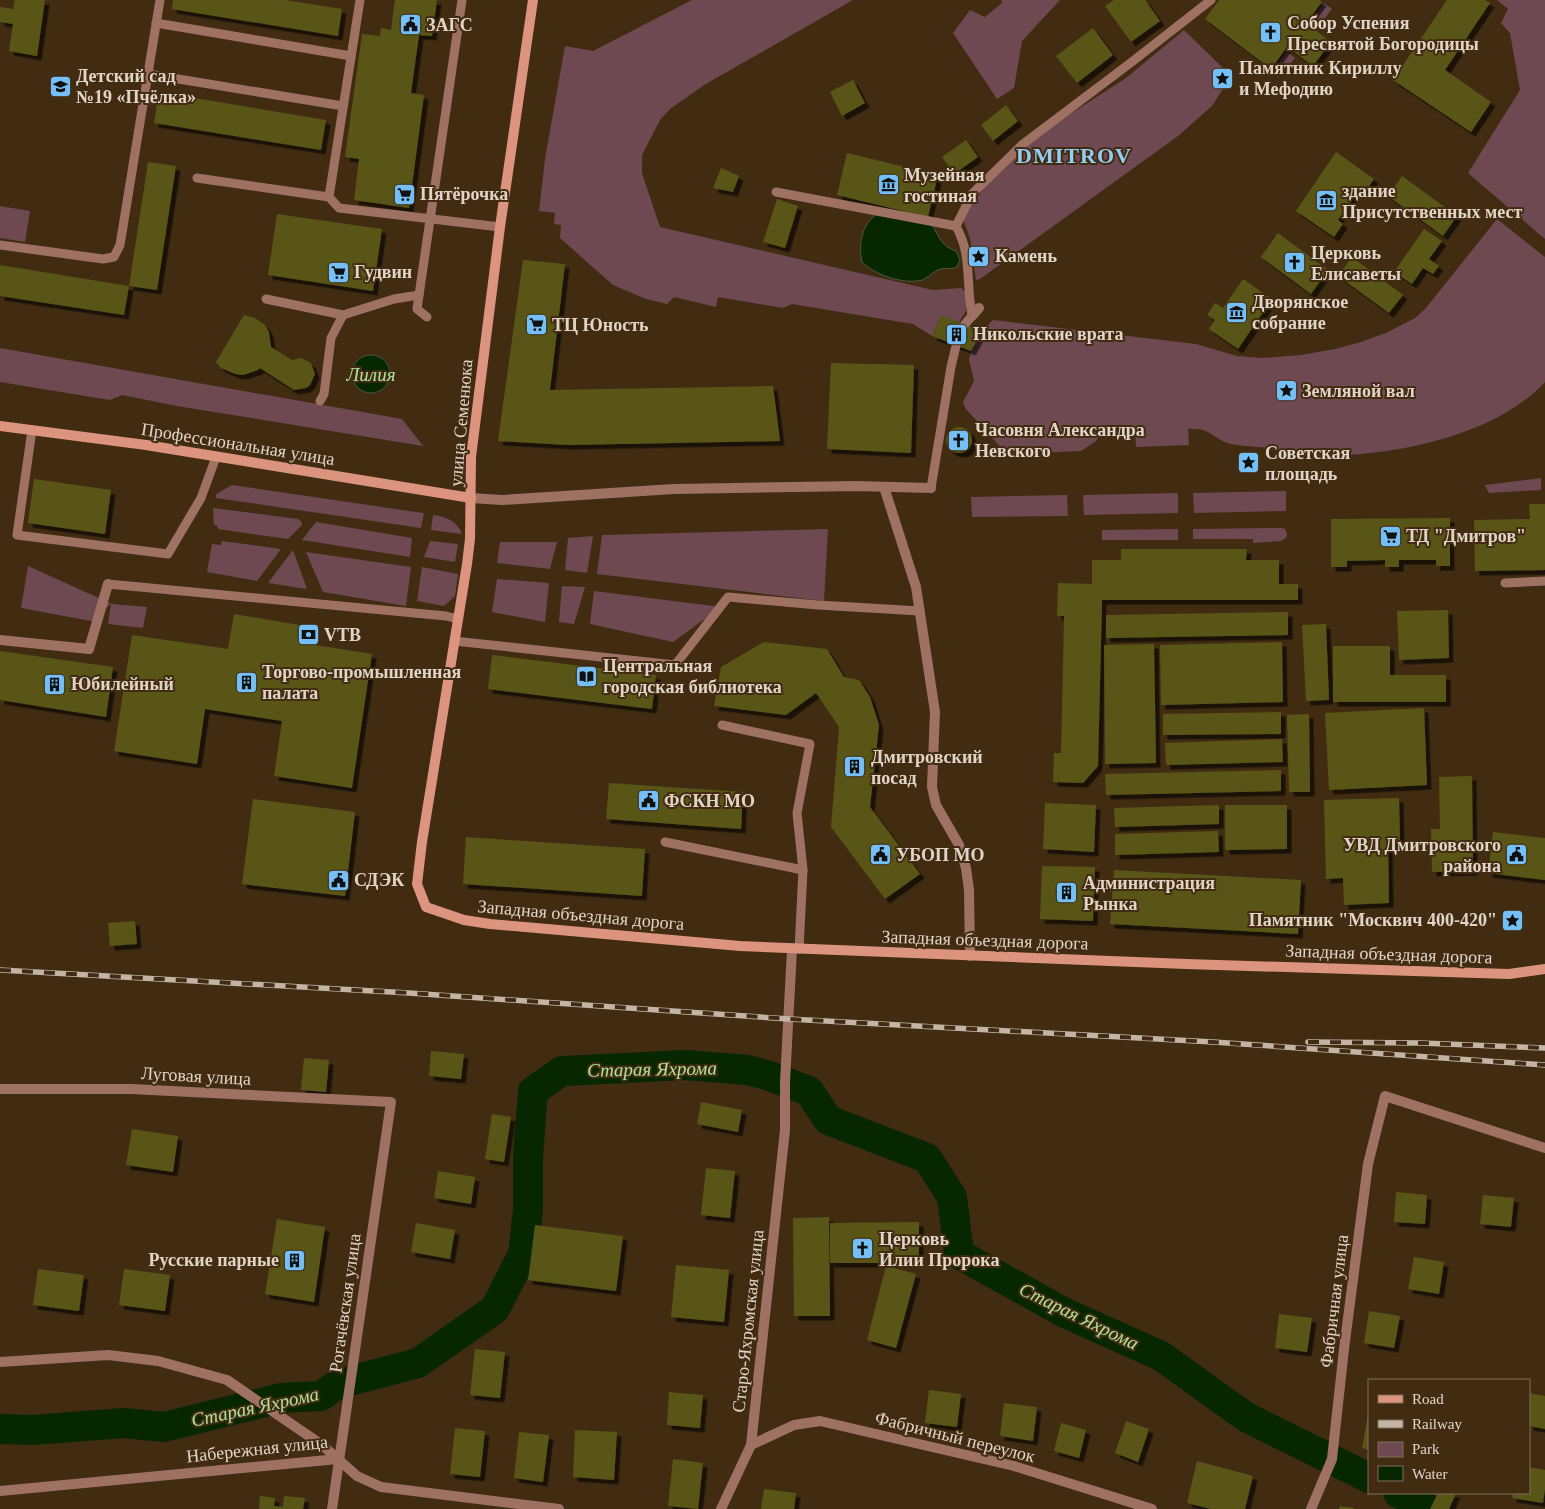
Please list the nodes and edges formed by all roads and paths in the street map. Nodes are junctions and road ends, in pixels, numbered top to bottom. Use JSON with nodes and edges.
{"nodes":[{"id":1,"x":160,"y":0,"type":"edge"},
{"id":2,"x":360,"y":0,"type":"edge"},
{"id":3,"x":462,"y":0,"type":"edge"},
{"id":4,"x":533,"y":0,"type":"edge"},
{"id":5,"x":1211,"y":0,"type":"edge"},
{"id":6,"x":156,"y":23,"type":"junction"},
{"id":7,"x":351,"y":56,"type":"junction"},
{"id":8,"x":148,"y":74,"type":"junction"},
{"id":9,"x":343,"y":106,"type":"junction"},
{"id":10,"x":198,"y":178,"type":"dead end"},
{"id":11,"x":776,"y":192,"type":"dead end"},
{"id":12,"x":329,"y":197,"type":"junction"},
{"id":13,"x":430,"y":218,"type":"junction"},
{"id":14,"x":956,"y":226,"type":"junction"},
{"id":15,"x":500,"y":227,"type":"junction"},
{"id":16,"x":0,"y":245,"type":"edge"},
{"id":17,"x":419,"y":295,"type":"junction"},
{"id":18,"x":266,"y":300,"type":"dead end"},
{"id":19,"x":343,"y":315,"type":"junction"},
{"id":20,"x":427,"y":317,"type":"dead end"},
{"id":21,"x":965,"y":324,"type":"dead end"},
{"id":22,"x":956,"y":346,"type":"dead end"},
{"id":23,"x":320,"y":401,"type":"dead end"},
{"id":24,"x":0,"y":426,"type":"edge"},
{"id":25,"x":32,"y":430,"type":"junction"},
{"id":26,"x":216,"y":457,"type":"junction"},
{"id":27,"x":884,"y":487,"type":"junction"},
{"id":28,"x":931,"y":488,"type":"joint"},
{"id":29,"x":470,"y":498,"type":"junction"},
{"id":30,"x":1545,"y":580,"type":"edge"},
{"id":31,"x":1505,"y":583,"type":"dead end"},
{"id":32,"x":108,"y":584,"type":"joint"},
{"id":33,"x":920,"y":610,"type":"junction"},
{"id":34,"x":458,"y":619,"type":"junction"},
{"id":35,"x":0,"y":640,"type":"edge"},
{"id":36,"x":454,"y":641,"type":"junction"},
{"id":37,"x":722,"y":725,"type":"dead end"},
{"id":38,"x":665,"y":842,"type":"dead end"},
{"id":39,"x":803,"y":870,"type":"junction"},
{"id":40,"x":426,"y":907,"type":"joint"},
{"id":41,"x":796,"y":949,"type":"junction"},
{"id":42,"x":970,"y":956,"type":"junction"},
{"id":43,"x":1545,"y":969,"type":"edge"},
{"id":44,"x":0,"y":1090,"type":"edge"},
{"id":45,"x":391,"y":1102,"type":"joint"},
{"id":46,"x":1545,"y":1148,"type":"edge"},
{"id":47,"x":0,"y":1362,"type":"edge"},
{"id":48,"x":751,"y":1445,"type":"junction"},
{"id":49,"x":338,"y":1459,"type":"junction"},
{"id":50,"x":0,"y":1491,"type":"edge"},
{"id":51,"x":332,"y":1509,"type":"edge"},
{"id":52,"x":559,"y":1509,"type":"edge"},
{"id":53,"x":721,"y":1509,"type":"edge"},
{"id":54,"x":1152,"y":1509,"type":"edge"},
{"id":55,"x":1310,"y":1509,"type":"edge"}],
"edges":[{"from":1,"to":6,"type":"lane"},
{"from":2,"to":7,"type":"lane"},
{"from":3,"to":13,"type":"lane"},
{"from":4,"to":15,"type":"main road","name":"улица Семенюка"},
{"from":5,"to":14,"type":"lane"},
{"from":6,"to":7,"type":"lane"},
{"from":6,"to":8,"type":"lane"},
{"from":7,"to":9,"type":"lane"},
{"from":8,"to":9,"type":"lane"},
{"from":8,"to":16,"type":"lane"},
{"from":9,"to":12,"type":"lane"},
{"from":10,"to":12,"type":"lane"},
{"from":11,"to":14,"type":"lane"},
{"from":12,"to":13,"type":"lane"},
{"from":13,"to":15,"type":"lane"},
{"from":13,"to":17,"type":"lane"},
{"from":14,"to":21,"type":"lane"},
{"from":15,"to":29,"type":"main road","name":"улица Семенюка"},
{"from":17,"to":19,"type":"lane"},
{"from":17,"to":20,"type":"lane"},
{"from":18,"to":19,"type":"lane"},
{"from":19,"to":23,"type":"lane"},
{"from":22,"to":28,"type":"lane"},
{"from":24,"to":25,"type":"main road","name":"Профессиональная улица"},
{"from":25,"to":26,"type":"main road","name":"Профессиональная улица"},
{"from":25,"to":26,"type":"lane"},
{"from":26,"to":29,"type":"main road","name":"Профессиональная улица"},
{"from":27,"to":28,"type":"street"},
{"from":27,"to":29,"type":"street"},
{"from":27,"to":33,"type":"street"},
{"from":29,"to":34,"type":"main road","name":"улица Семенюка"},
{"from":30,"to":31,"type":"lane"},
{"from":32,"to":34,"type":"lane"},
{"from":32,"to":35,"type":"street"},
{"from":33,"to":36,"type":"lane"},
{"from":33,"to":42,"type":"street"},
{"from":34,"to":36,"type":"main road","name":"улица Семенюка"},
{"from":36,"to":40,"type":"main road","name":"улица Семенюка"},
{"from":37,"to":39,"type":"lane"},
{"from":38,"to":39,"type":"lane"},
{"from":39,"to":41,"type":"lane"},
{"from":40,"to":41,"type":"main road","name":"Западная объездная дорога"},
{"from":41,"to":42,"type":"main road","name":"Западная объездная дорога"},
{"from":41,"to":48,"type":"street","name":"Старо-Яхромская улица"},
{"from":42,"to":43,"type":"main road","name":"Западная объездная дорога"},
{"from":44,"to":45,"type":"street","name":"Луговая улица"},
{"from":45,"to":49,"type":"street","name":"Рогачёвская улица"},
{"from":46,"to":55,"type":"street","name":"Фабричная улица"},
{"from":47,"to":49,"type":"street","name":"Набережная улица"},
{"from":48,"to":53,"type":"street","name":"Старо-Яхромская улица"},
{"from":48,"to":54,"type":"street","name":"Фабричный переулок"},
{"from":49,"to":50,"type":"street","name":"Набережная улица"},
{"from":49,"to":51,"type":"street","name":"Рогачёвская улица"},
{"from":49,"to":52,"type":"street"}]}
